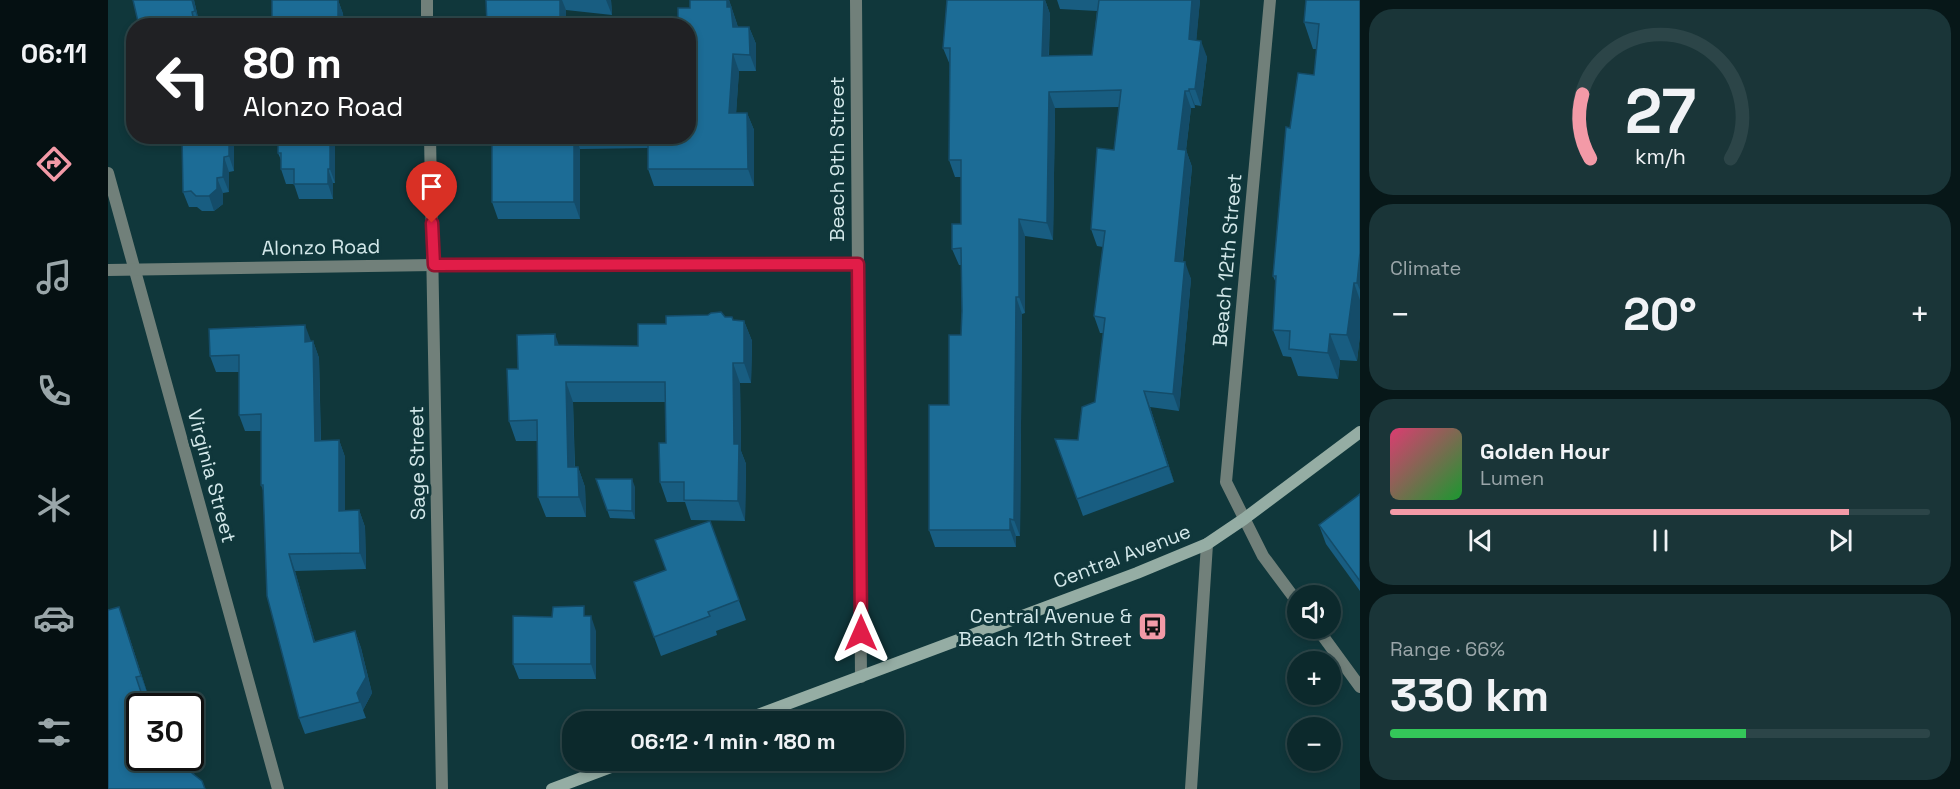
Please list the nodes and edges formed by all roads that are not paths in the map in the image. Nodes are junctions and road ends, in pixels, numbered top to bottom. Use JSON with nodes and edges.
{"nodes":[{"id":1,"x":427,"y":0,"type":"edge"},
{"id":2,"x":856,"y":0,"type":"edge"},
{"id":3,"x":1270,"y":0,"type":"edge"},
{"id":4,"x":427,"y":18,"type":"edge"},
{"id":5,"x":430,"y":144,"type":"edge"},
{"id":6,"x":108,"y":173,"type":"edge"},
{"id":7,"x":858,"y":264,"type":"junction"},
{"id":8,"x":434,"y":265,"type":"junction"},
{"id":9,"x":135,"y":269,"type":"junction"},
{"id":10,"x":108,"y":270,"type":"edge"},
{"id":11,"x":1360,"y":432,"type":"edge"},
{"id":12,"x":1244,"y":519,"type":"junction"},
{"id":13,"x":1207,"y":544,"type":"junction"},
{"id":14,"x":1287,"y":588,"type":"edge"},
{"id":15,"x":1325,"y":639,"type":"edge"},
{"id":16,"x":861,"y":677,"type":"junction"},
{"id":17,"x":1360,"y":687,"type":"edge"},
{"id":18,"x":769,"y":711,"type":"edge"},
{"id":19,"x":601,"y":771,"type":"edge"},
{"id":20,"x":555,"y":788,"type":"edge"},
{"id":21,"x":278,"y":789,"type":"edge"},
{"id":22,"x":442,"y":789,"type":"edge"},
{"id":23,"x":1191,"y":789,"type":"edge"}],
"edges":[{"from":1,"to":4,"type":"street"},
{"from":2,"to":7,"type":"street","name":"Beach 9th Street"},
{"from":3,"to":12,"type":"street","name":"Beach 12th Street"},
{"from":5,"to":8,"type":"street","name":"Sage Street"},
{"from":6,"to":9,"type":"street","name":"Virginia Street"},
{"from":7,"to":8,"type":"street","name":"Alonzo Road"},
{"from":7,"to":16,"type":"street","name":"Beach 9th Street"},
{"from":8,"to":9,"type":"street","name":"Alonzo Road"},
{"from":8,"to":22,"type":"street","name":"Sage Street"},
{"from":9,"to":10,"type":"street","name":"Alonzo Road"},
{"from":9,"to":21,"type":"street","name":"Virginia Street"},
{"from":11,"to":12,"type":"street","name":"Central Avenue"},
{"from":12,"to":13,"type":"street","name":"Central Avenue"},
{"from":12,"to":14,"type":"street","name":"Beach 12th Street"},
{"from":13,"to":16,"type":"street","name":"Central Avenue"},
{"from":13,"to":23,"type":"street"},
{"from":15,"to":17,"type":"street"},
{"from":16,"to":18,"type":"street","name":"Central Avenue"},
{"from":19,"to":20,"type":"street"}]}
